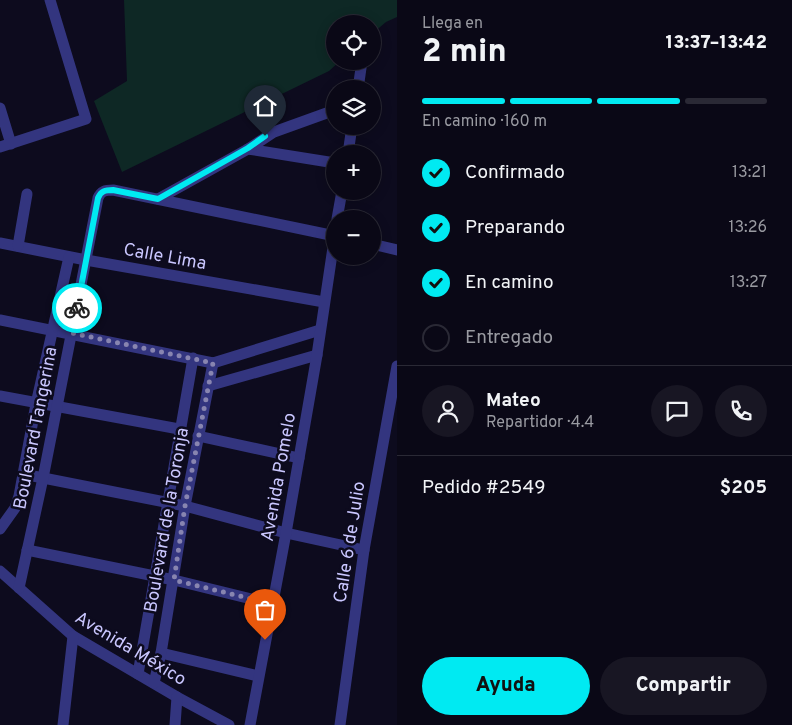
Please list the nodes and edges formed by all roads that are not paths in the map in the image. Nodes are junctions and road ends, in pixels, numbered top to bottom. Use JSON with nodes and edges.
{"nodes":[{"id":1,"x":50,"y":0,"type":"edge"},
{"id":2,"x":0,"y":108,"type":"edge"},
{"id":3,"x":326,"y":113,"type":"edge"},
{"id":4,"x":5,"y":145,"type":"edge"},
{"id":5,"x":248,"y":148,"type":"junction"},
{"id":6,"x":326,"y":161,"type":"edge"},
{"id":7,"x":27,"y":194,"type":"dead end"},
{"id":8,"x":158,"y":199,"type":"junction"},
{"id":9,"x":326,"y":233,"type":"edge"},
{"id":10,"x":0,"y":243,"type":"edge"},
{"id":11,"x":18,"y":246,"type":"junction"},
{"id":12,"x":381,"y":246,"type":"edge"},
{"id":13,"x":397,"y":250,"type":"edge"},
{"id":14,"x":69,"y":257,"type":"junction"},
{"id":15,"x":86,"y":260,"type":"junction"},
{"id":16,"x":330,"y":265,"type":"edge"},
{"id":17,"x":324,"y":302,"type":"junction"},
{"id":18,"x":0,"y":320,"type":"edge"},
{"id":19,"x":52,"y":329,"type":"junction"},
{"id":20,"x":320,"y":330,"type":"junction"},
{"id":21,"x":72,"y":333,"type":"junction"},
{"id":22,"x":317,"y":355,"type":"junction"},
{"id":23,"x":193,"y":358,"type":"junction"},
{"id":24,"x":213,"y":363,"type":"junction"},
{"id":25,"x":397,"y":366,"type":"edge"},
{"id":26,"x":208,"y":386,"type":"junction"},
{"id":27,"x":0,"y":396,"type":"edge"},
{"id":28,"x":36,"y":404,"type":"junction"},
{"id":29,"x":56,"y":406,"type":"junction"},
{"id":30,"x":179,"y":429,"type":"junction"},
{"id":31,"x":198,"y":436,"type":"junction"},
{"id":32,"x":299,"y":458,"type":"junction"},
{"id":33,"x":23,"y":474,"type":"junction"},
{"id":34,"x":43,"y":478,"type":"junction"},
{"id":35,"x":167,"y":502,"type":"junction"},
{"id":36,"x":185,"y":506,"type":"junction"},
{"id":37,"x":0,"y":529,"type":"edge"},
{"id":38,"x":286,"y":533,"type":"junction"},
{"id":39,"x":28,"y":550,"type":"junction"},
{"id":40,"x":364,"y":550,"type":"junction"},
{"id":41,"x":0,"y":571,"type":"edge"},
{"id":42,"x":156,"y":576,"type":"junction"},
{"id":43,"x":174,"y":580,"type":"junction"},
{"id":44,"x":19,"y":588,"type":"junction"},
{"id":45,"x":272,"y":604,"type":"junction"},
{"id":46,"x":73,"y":636,"type":"junction"},
{"id":47,"x":161,"y":653,"type":"junction"},
{"id":48,"x":138,"y":674,"type":"junction"},
{"id":49,"x":258,"y":676,"type":"junction"},
{"id":50,"x":154,"y":683,"type":"junction"},
{"id":51,"x":177,"y":697,"type":"junction"},
{"id":52,"x":62,"y":725,"type":"edge"},
{"id":53,"x":175,"y":725,"type":"edge"},
{"id":54,"x":229,"y":725,"type":"edge"},
{"id":55,"x":250,"y":725,"type":"edge"},
{"id":56,"x":340,"y":725,"type":"edge"}],
"edges":[{"from":1,"to":4,"type":"street"},
{"from":2,"to":4,"type":"street"},
{"from":3,"to":5,"type":"street"},
{"from":5,"to":6,"type":"street"},
{"from":5,"to":8,"type":"street"},
{"from":7,"to":11,"type":"street"},
{"from":8,"to":9,"type":"street"},
{"from":8,"to":15,"type":"street","name":"Boulevard Tangerina"},
{"from":10,"to":11,"type":"street","name":"Calle Lima"},
{"from":11,"to":14,"type":"street","name":"Calle Lima"},
{"from":12,"to":13,"type":"street"},
{"from":14,"to":15,"type":"street","name":"Calle Lima"},
{"from":14,"to":19,"type":"street","name":"Boulevard Tangerina"},
{"from":15,"to":17,"type":"street","name":"Calle Lima"},
{"from":15,"to":21,"type":"street","name":"Boulevard Tangerina"},
{"from":16,"to":17,"type":"street","name":"Avenida Pomelo"},
{"from":17,"to":20,"type":"street","name":"Avenida Pomelo"},
{"from":18,"to":19,"type":"street"},
{"from":19,"to":21,"type":"street"},
{"from":19,"to":28,"type":"street","name":"Boulevard Tangerina"},
{"from":20,"to":22,"type":"street","name":"Avenida Pomelo"},
{"from":20,"to":24,"type":"street"},
{"from":21,"to":23,"type":"street"},
{"from":21,"to":29,"type":"street","name":"Boulevard Tangerina"},
{"from":22,"to":26,"type":"street"},
{"from":22,"to":32,"type":"street","name":"Avenida Pomelo"},
{"from":23,"to":24,"type":"street"},
{"from":23,"to":30,"type":"street","name":"Boulevard de la Toronja"},
{"from":24,"to":26,"type":"street","name":"Boulevard de la Toronja"},
{"from":25,"to":40,"type":"street","name":"Calle 6 de Julio"},
{"from":26,"to":31,"type":"street","name":"Boulevard de la Toronja"},
{"from":27,"to":28,"type":"street"},
{"from":28,"to":29,"type":"street"},
{"from":28,"to":33,"type":"street","name":"Boulevard Tangerina"},
{"from":29,"to":30,"type":"street"},
{"from":29,"to":34,"type":"street","name":"Boulevard Tangerina"},
{"from":30,"to":35,"type":"street","name":"Boulevard de la Toronja"},
{"from":31,"to":32,"type":"street"},
{"from":31,"to":36,"type":"street","name":"Boulevard de la Toronja"},
{"from":32,"to":38,"type":"street","name":"Avenida Pomelo"},
{"from":33,"to":34,"type":"street"},
{"from":33,"to":37,"type":"street","name":"Boulevard Tangerina"},
{"from":34,"to":35,"type":"street"},
{"from":34,"to":39,"type":"street","name":"Boulevard Tangerina"},
{"from":35,"to":36,"type":"street"},
{"from":35,"to":42,"type":"street","name":"Boulevard de la Toronja"},
{"from":36,"to":38,"type":"street"},
{"from":36,"to":43,"type":"street","name":"Boulevard de la Toronja"},
{"from":38,"to":40,"type":"street"},
{"from":38,"to":45,"type":"street","name":"Avenida Pomelo"},
{"from":39,"to":42,"type":"street"},
{"from":39,"to":44,"type":"street","name":"Boulevard Tangerina"},
{"from":40,"to":56,"type":"street","name":"Calle 6 de Julio"},
{"from":41,"to":44,"type":"street","name":"Avenida México"},
{"from":42,"to":43,"type":"street"},
{"from":42,"to":48,"type":"street","name":"Boulevard de la Toronja"},
{"from":43,"to":45,"type":"street"},
{"from":43,"to":47,"type":"street","name":"Boulevard de la Toronja"},
{"from":44,"to":46,"type":"street","name":"Avenida México"},
{"from":45,"to":49,"type":"street","name":"Avenida Pomelo"},
{"from":46,"to":48,"type":"street","name":"Avenida México"},
{"from":46,"to":52,"type":"street"},
{"from":47,"to":49,"type":"street"},
{"from":47,"to":50,"type":"street","name":"Boulevard de la Toronja"},
{"from":48,"to":50,"type":"street","name":"Avenida México"},
{"from":49,"to":55,"type":"street","name":"Avenida Pomelo"},
{"from":50,"to":51,"type":"street","name":"Avenida México"},
{"from":51,"to":53,"type":"street"},
{"from":51,"to":54,"type":"street","name":"Avenida México"}]}
